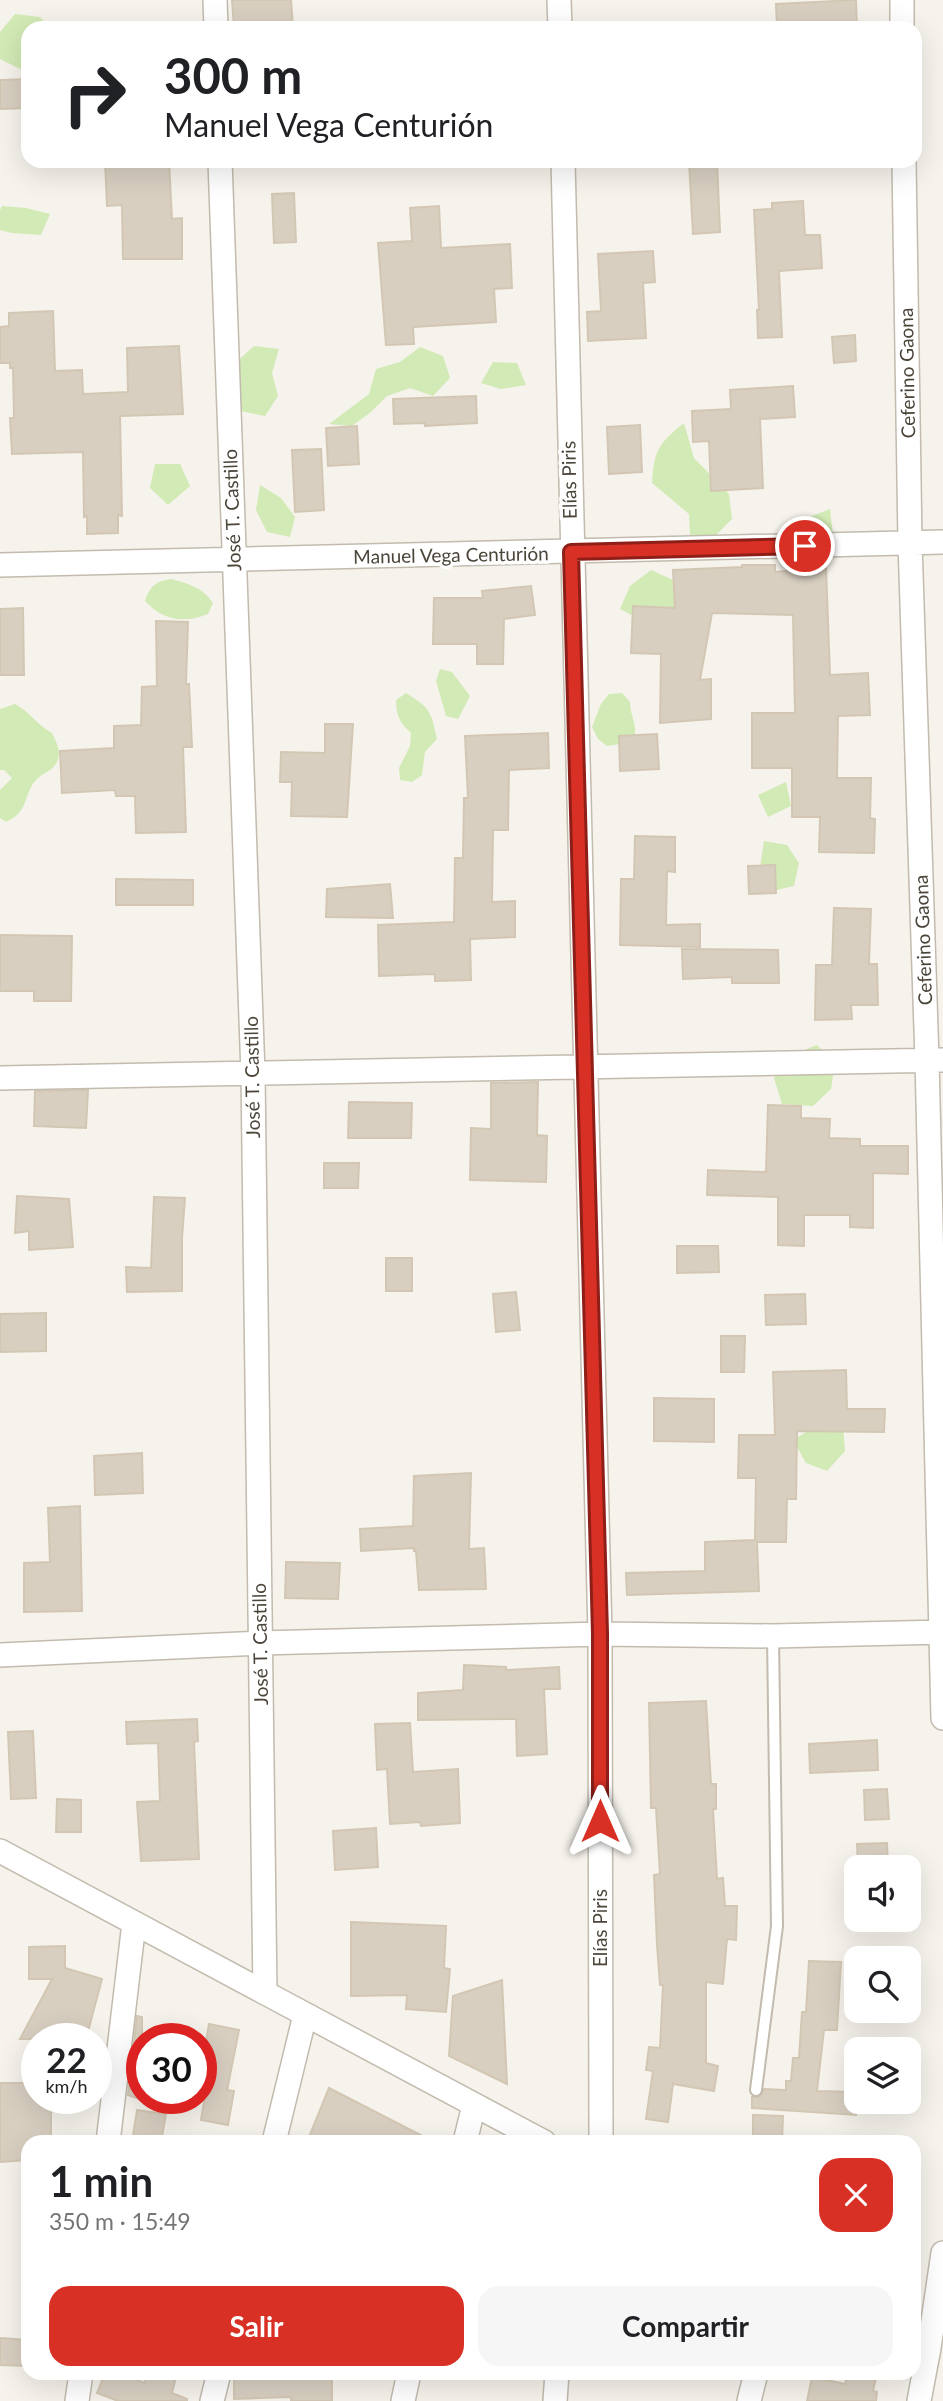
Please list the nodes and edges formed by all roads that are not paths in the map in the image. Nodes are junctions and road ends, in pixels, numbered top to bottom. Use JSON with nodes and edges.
{"nodes":[{"id":1,"x":215,"y":0,"type":"edge"},
{"id":2,"x":559,"y":0,"type":"edge"},
{"id":3,"x":902,"y":0,"type":"edge"},
{"id":4,"x":216,"y":21,"type":"edge"},
{"id":5,"x":560,"y":21,"type":"edge"},
{"id":6,"x":902,"y":21,"type":"edge"},
{"id":7,"x":220,"y":168,"type":"edge"},
{"id":8,"x":563,"y":168,"type":"edge"},
{"id":9,"x":904,"y":168,"type":"edge"},
{"id":10,"x":943,"y":542,"type":"edge"},
{"id":11,"x":910,"y":543,"type":"junction"},
{"id":12,"x":571,"y":552,"type":"junction"},
{"id":13,"x":233,"y":560,"type":"junction"},
{"id":14,"x":0,"y":565,"type":"edge"},
{"id":15,"x":935,"y":1060,"type":"edge"},
{"id":16,"x":584,"y":1067,"type":"junction"},
{"id":17,"x":253,"y":1074,"type":"junction"},
{"id":18,"x":0,"y":1079,"type":"edge"},
{"id":19,"x":942,"y":1632,"type":"edge"},
{"id":20,"x":600,"y":1634,"type":"junction"},
{"id":21,"x":773,"y":1636,"type":"junction"},
{"id":22,"x":260,"y":1643,"type":"junction"},
{"id":23,"x":0,"y":1655,"type":"edge"},
{"id":24,"x":943,"y":1718,"type":"edge"},
{"id":25,"x":0,"y":1851,"type":"edge"},
{"id":26,"x":134,"y":1923,"type":"junction"},
{"id":27,"x":265,"y":1993,"type":"junction"},
{"id":28,"x":305,"y":2014,"type":"junction"},
{"id":29,"x":756,"y":2090,"type":"dead end"},
{"id":30,"x":474,"y":2105,"type":"junction"},
{"id":31,"x":109,"y":2135,"type":"edge"},
{"id":32,"x":276,"y":2135,"type":"edge"},
{"id":33,"x":468,"y":2135,"type":"edge"},
{"id":34,"x":531,"y":2135,"type":"edge"},
{"id":35,"x":600,"y":2135,"type":"edge"},
{"id":36,"x":943,"y":2253,"type":"edge"},
{"id":37,"x":929,"y":2348,"type":"edge"},
{"id":38,"x":79,"y":2380,"type":"edge"},
{"id":39,"x":217,"y":2380,"type":"edge"},
{"id":40,"x":408,"y":2380,"type":"edge"},
{"id":41,"x":556,"y":2380,"type":"edge"},
{"id":42,"x":754,"y":2380,"type":"edge"},
{"id":43,"x":77,"y":2401,"type":"edge"},
{"id":44,"x":212,"y":2401,"type":"edge"},
{"id":45,"x":403,"y":2401,"type":"edge"},
{"id":46,"x":555,"y":2401,"type":"edge"},
{"id":47,"x":749,"y":2401,"type":"edge"},
{"id":48,"x":919,"y":2401,"type":"edge"}],
"edges":[{"from":1,"to":4,"type":"street"},
{"from":2,"to":5,"type":"street"},
{"from":3,"to":6,"type":"street"},
{"from":7,"to":13,"type":"street","name":"José T. Castillo"},
{"from":8,"to":12,"type":"street","name":"Elías Piris"},
{"from":9,"to":11,"type":"street","name":"Ceferino Gaona"},
{"from":10,"to":11,"type":"street","name":"Manuel Vega Centurión"},
{"from":11,"to":12,"type":"street","name":"Manuel Vega Centurión"},
{"from":11,"to":15,"type":"street","name":"Ceferino Gaona"},
{"from":12,"to":13,"type":"street","name":"Manuel Vega Centurión"},
{"from":12,"to":16,"type":"street","name":"Elías Piris"},
{"from":13,"to":14,"type":"street","name":"Manuel Vega Centurión"},
{"from":13,"to":17,"type":"street","name":"José T. Castillo"},
{"from":15,"to":16,"type":"street"},
{"from":15,"to":19,"type":"street","name":"Ceferino Gaona"},
{"from":16,"to":17,"type":"street"},
{"from":16,"to":20,"type":"street","name":"Elías Piris"},
{"from":17,"to":18,"type":"street"},
{"from":17,"to":22,"type":"street","name":"José T. Castillo"},
{"from":19,"to":21,"type":"street"},
{"from":19,"to":24,"type":"street","name":"Ceferino Gaona"},
{"from":20,"to":21,"type":"street"},
{"from":20,"to":22,"type":"street"},
{"from":20,"to":35,"type":"street","name":"Elías Piris"},
{"from":21,"to":29,"type":"lane"},
{"from":22,"to":23,"type":"street"},
{"from":22,"to":27,"type":"street","name":"José T. Castillo"},
{"from":25,"to":26,"type":"street"},
{"from":26,"to":27,"type":"street"},
{"from":26,"to":31,"type":"street"},
{"from":27,"to":28,"type":"street"},
{"from":28,"to":30,"type":"street"},
{"from":28,"to":32,"type":"street"},
{"from":30,"to":33,"type":"street"},
{"from":30,"to":34,"type":"street"},
{"from":36,"to":37,"type":"street"},
{"from":37,"to":48,"type":"street"},
{"from":38,"to":43,"type":"street"},
{"from":39,"to":44,"type":"street"},
{"from":40,"to":45,"type":"street"},
{"from":41,"to":46,"type":"street"},
{"from":42,"to":47,"type":"street"}]}
